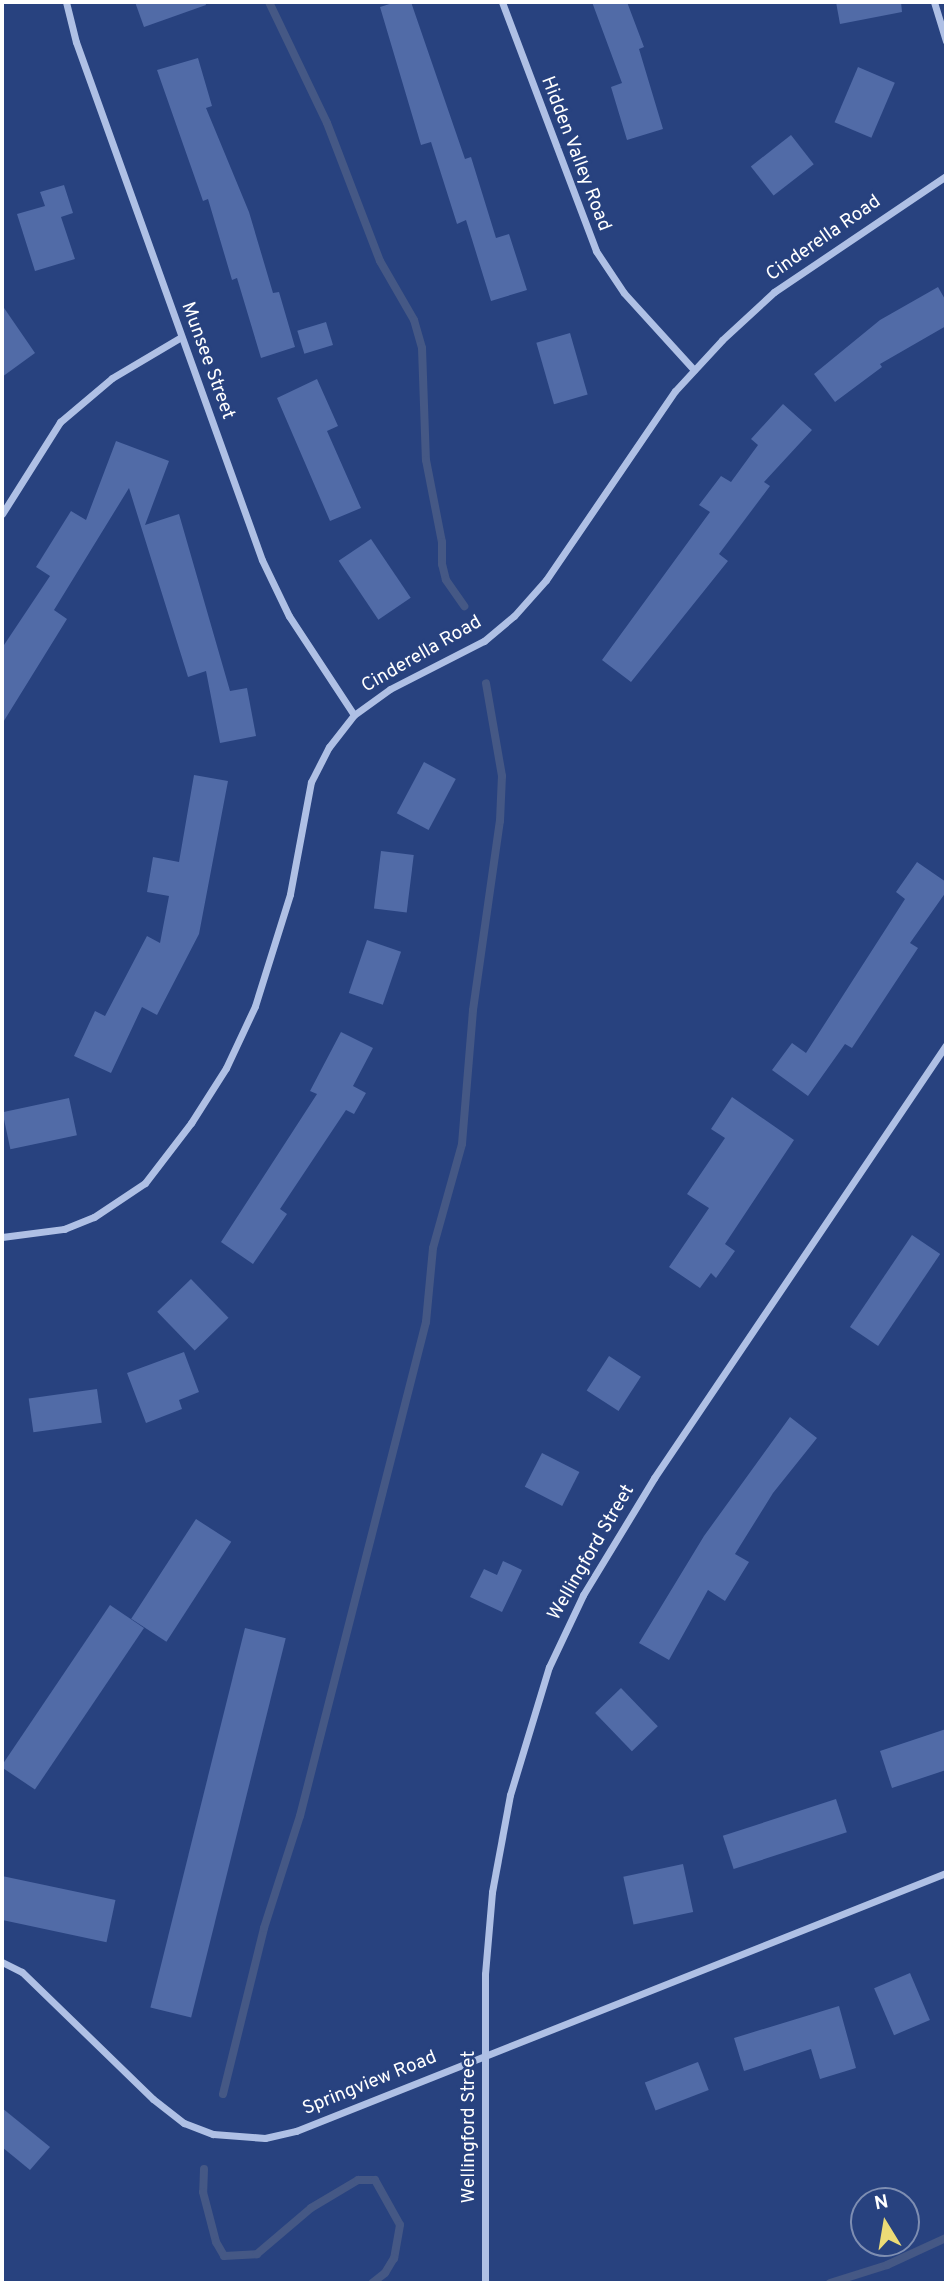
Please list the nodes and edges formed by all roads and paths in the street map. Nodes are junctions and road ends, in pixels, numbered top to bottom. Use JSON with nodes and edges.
{"nodes":[{"id":1,"x":66,"y":2,"type":"edge"},
{"id":2,"x":502,"y":2,"type":"edge"},
{"id":3,"x":934,"y":2,"type":"edge"},
{"id":4,"x":946,"y":41,"type":"edge"},
{"id":5,"x":946,"y":176,"type":"edge"},
{"id":6,"x":181,"y":337,"type":"junction"},
{"id":7,"x":694,"y":370,"type":"junction"},
{"id":8,"x":2,"y":514,"type":"edge"},
{"id":9,"x":354,"y":715,"type":"junction"},
{"id":10,"x":946,"y":1045,"type":"edge"},
{"id":11,"x":2,"y":1237,"type":"edge"},
{"id":12,"x":946,"y":1873,"type":"edge"},
{"id":13,"x":2,"y":1962,"type":"edge"},
{"id":14,"x":486,"y":2055,"type":"junction"},
{"id":15,"x":485,"y":2283,"type":"edge"}],
"edges":[{"from":1,"to":6,"type":"street","name":"Munsee Street"},
{"from":2,"to":7,"type":"street","name":"Hidden Valley Road"},
{"from":3,"to":4,"type":"street"},
{"from":5,"to":7,"type":"street","name":"Cinderella Road"},
{"from":6,"to":8,"type":"street"},
{"from":6,"to":9,"type":"street","name":"Munsee Street"},
{"from":7,"to":9,"type":"street","name":"Cinderella Road"},
{"from":9,"to":11,"type":"street","name":"Cinderella Road"},
{"from":10,"to":14,"type":"street","name":"Wellingford Street"},
{"from":12,"to":14,"type":"street","name":"Springview Road"},
{"from":13,"to":14,"type":"street","name":"Springview Road"},
{"from":14,"to":15,"type":"street","name":"Wellingford Street"}]}
